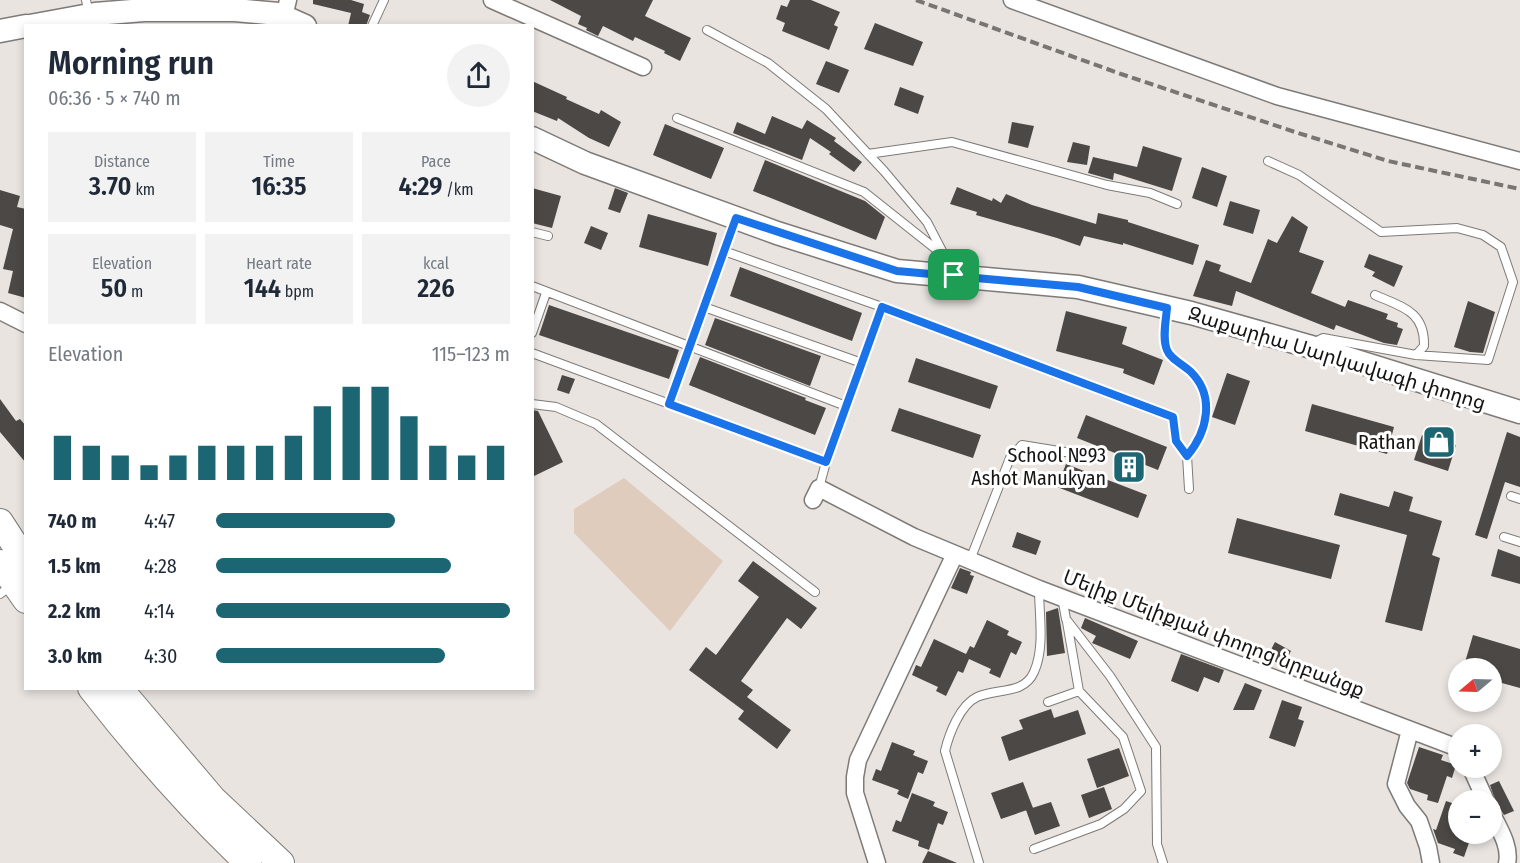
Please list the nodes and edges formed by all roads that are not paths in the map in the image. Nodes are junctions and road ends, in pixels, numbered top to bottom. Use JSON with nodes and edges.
{"nodes":[{"id":1,"x":384,"y":0,"type":"edge"},
{"id":2,"x":492,"y":0,"type":"edge"},
{"id":3,"x":1012,"y":0,"type":"edge"},
{"id":4,"x":145,"y":5,"type":"edge"},
{"id":5,"x":91,"y":14,"type":"edge"},
{"id":6,"x":277,"y":14,"type":"edge"},
{"id":7,"x":40,"y":24,"type":"edge"},
{"id":8,"x":300,"y":24,"type":"edge"},
{"id":9,"x":373,"y":24,"type":"edge"},
{"id":10,"x":24,"y":26,"type":"edge"},
{"id":11,"x":707,"y":30,"type":"dead end"},
{"id":12,"x":0,"y":31,"type":"edge"},
{"id":13,"x":643,"y":68,"type":"dead end"},
{"id":14,"x":676,"y":118,"type":"dead end"},
{"id":15,"x":534,"y":139,"type":"edge"},
{"id":16,"x":868,"y":154,"type":"junction"},
{"id":17,"x":1268,"y":161,"type":"dead end"},
{"id":18,"x":1520,"y":161,"type":"edge"},
{"id":19,"x":1177,"y":204,"type":"dead end"},
{"id":20,"x":736,"y":218,"type":"junction"},
{"id":21,"x":534,"y":232,"type":"edge"},
{"id":22,"x":548,"y":236,"type":"dead end"},
{"id":23,"x":724,"y":252,"type":"junction"},
{"id":24,"x":949,"y":266,"type":"junction"},
{"id":25,"x":1516,"y":282,"type":"edge"},
{"id":26,"x":534,"y":287,"type":"edge"},
{"id":27,"x":546,"y":293,"type":"junction"},
{"id":28,"x":1375,"y":295,"type":"dead end"},
{"id":29,"x":704,"y":307,"type":"junction"},
{"id":30,"x":882,"y":307,"type":"junction"},
{"id":31,"x":1167,"y":308,"type":"junction"},
{"id":32,"x":0,"y":311,"type":"edge"},
{"id":33,"x":24,"y":323,"type":"edge"},
{"id":34,"x":534,"y":327,"type":"edge"},
{"id":35,"x":1308,"y":346,"type":"junction"},
{"id":36,"x":689,"y":348,"type":"junction"},
{"id":37,"x":534,"y":354,"type":"edge"},
{"id":38,"x":1416,"y":355,"type":"junction"},
{"id":39,"x":862,"y":363,"type":"junction"},
{"id":40,"x":534,"y":404,"type":"edge"},
{"id":41,"x":669,"y":404,"type":"junction"},
{"id":42,"x":846,"y":406,"type":"junction"},
{"id":43,"x":1520,"y":412,"type":"edge"},
{"id":44,"x":1065,"y":452,"type":"dead end"},
{"id":45,"x":1187,"y":456,"type":"junction"},
{"id":46,"x":826,"y":462,"type":"junction"},
{"id":47,"x":1189,"y":489,"type":"dead end"},
{"id":48,"x":816,"y":494,"type":"joint"},
{"id":49,"x":0,"y":522,"type":"edge"},
{"id":50,"x":1504,"y":537,"type":"dead end"},
{"id":51,"x":1520,"y":542,"type":"edge"},
{"id":52,"x":962,"y":557,"type":"junction"},
{"id":53,"x":15,"y":580,"type":"edge"},
{"id":54,"x":1039,"y":589,"type":"junction"},
{"id":55,"x":815,"y":592,"type":"dead end"},
{"id":56,"x":1062,"y":596,"type":"junction"},
{"id":57,"x":1066,"y":619,"type":"junction"},
{"id":58,"x":93,"y":690,"type":"edge"},
{"id":59,"x":121,"y":690,"type":"edge"},
{"id":60,"x":1079,"y":691,"type":"junction"},
{"id":61,"x":1048,"y":702,"type":"dead end"},
{"id":62,"x":1410,"y":730,"type":"junction"},
{"id":63,"x":1448,"y":744,"type":"edge"},
{"id":64,"x":1502,"y":835,"type":"edge"},
{"id":65,"x":1034,"y":849,"type":"dead end"},
{"id":66,"x":248,"y":863,"type":"edge"},
{"id":67,"x":281,"y":863,"type":"edge"},
{"id":68,"x":877,"y":863,"type":"edge"},
{"id":69,"x":979,"y":863,"type":"edge"},
{"id":70,"x":1163,"y":863,"type":"edge"},
{"id":71,"x":1431,"y":863,"type":"edge"},
{"id":72,"x":1507,"y":863,"type":"edge"}],
"edges":[{"from":1,"to":9,"type":"lane"},
{"from":2,"to":13,"type":"street"},
{"from":3,"to":18,"type":"street"},
{"from":4,"to":5,"type":"main road"},
{"from":4,"to":6,"type":"main road"},
{"from":5,"to":7,"type":"main road"},
{"from":6,"to":8,"type":"main road"},
{"from":10,"to":12,"type":"main road"},
{"from":11,"to":16,"type":"lane"},
{"from":14,"to":24,"type":"lane"},
{"from":15,"to":20,"type":"main road","name":"Զաքարիա Սարկավագի փողոց"},
{"from":16,"to":19,"type":"lane"},
{"from":16,"to":24,"type":"lane"},
{"from":17,"to":25,"type":"lane"},
{"from":20,"to":23,"type":"lane"},
{"from":20,"to":24,"type":"main road","name":"Զաքարիա Սարկավագի փողոց"},
{"from":21,"to":22,"type":"lane"},
{"from":23,"to":29,"type":"lane"},
{"from":23,"to":30,"type":"lane"},
{"from":24,"to":31,"type":"main road","name":"Զաքարիա Սարկավագի փողոց"},
{"from":25,"to":38,"type":"lane"},
{"from":26,"to":27,"type":"lane"},
{"from":27,"to":34,"type":"lane"},
{"from":27,"to":36,"type":"lane"},
{"from":28,"to":38,"type":"lane"},
{"from":29,"to":36,"type":"lane"},
{"from":29,"to":39,"type":"lane"},
{"from":30,"to":39,"type":"lane"},
{"from":30,"to":45,"type":"lane"},
{"from":31,"to":35,"type":"main road","name":"Զաքարիա Սարկավագի փողոց"},
{"from":31,"to":45,"type":"lane"},
{"from":32,"to":33,"type":"street"},
{"from":35,"to":38,"type":"lane"},
{"from":35,"to":43,"type":"main road","name":"Զաքարիա Սարկավագի փողոց"},
{"from":36,"to":41,"type":"lane"},
{"from":36,"to":42,"type":"lane"},
{"from":37,"to":41,"type":"lane"},
{"from":39,"to":42,"type":"lane"},
{"from":40,"to":55,"type":"lane"},
{"from":41,"to":46,"type":"lane"},
{"from":42,"to":46,"type":"lane"},
{"from":44,"to":52,"type":"lane"},
{"from":45,"to":47,"type":"lane"},
{"from":46,"to":48,"type":"lane"},
{"from":48,"to":52,"type":"street","name":"Մելիք Մելիքյան փողոց նրբանցք"},
{"from":49,"to":53,"type":"main road"},
{"from":50,"to":51,"type":"lane"},
{"from":52,"to":54,"type":"street","name":"Մելիք Մելիքյան փողոց նրբանցք"},
{"from":52,"to":68,"type":"street"},
{"from":54,"to":56,"type":"street","name":"Մելիք Մելիքյան փողոց նրբանցք"},
{"from":54,"to":69,"type":"lane"},
{"from":56,"to":57,"type":"lane"},
{"from":56,"to":62,"type":"street","name":"Մելիք Մելիքյան փողոց նրբանցք"},
{"from":57,"to":60,"type":"lane"},
{"from":57,"to":70,"type":"lane"},
{"from":58,"to":66,"type":"main road"},
{"from":59,"to":67,"type":"main road"},
{"from":60,"to":61,"type":"lane"},
{"from":60,"to":65,"type":"lane"},
{"from":62,"to":63,"type":"street","name":"Մելիք Մելիքյան փողոց նրբանցք"},
{"from":62,"to":71,"type":"street"},
{"from":64,"to":72,"type":"street"}]}
